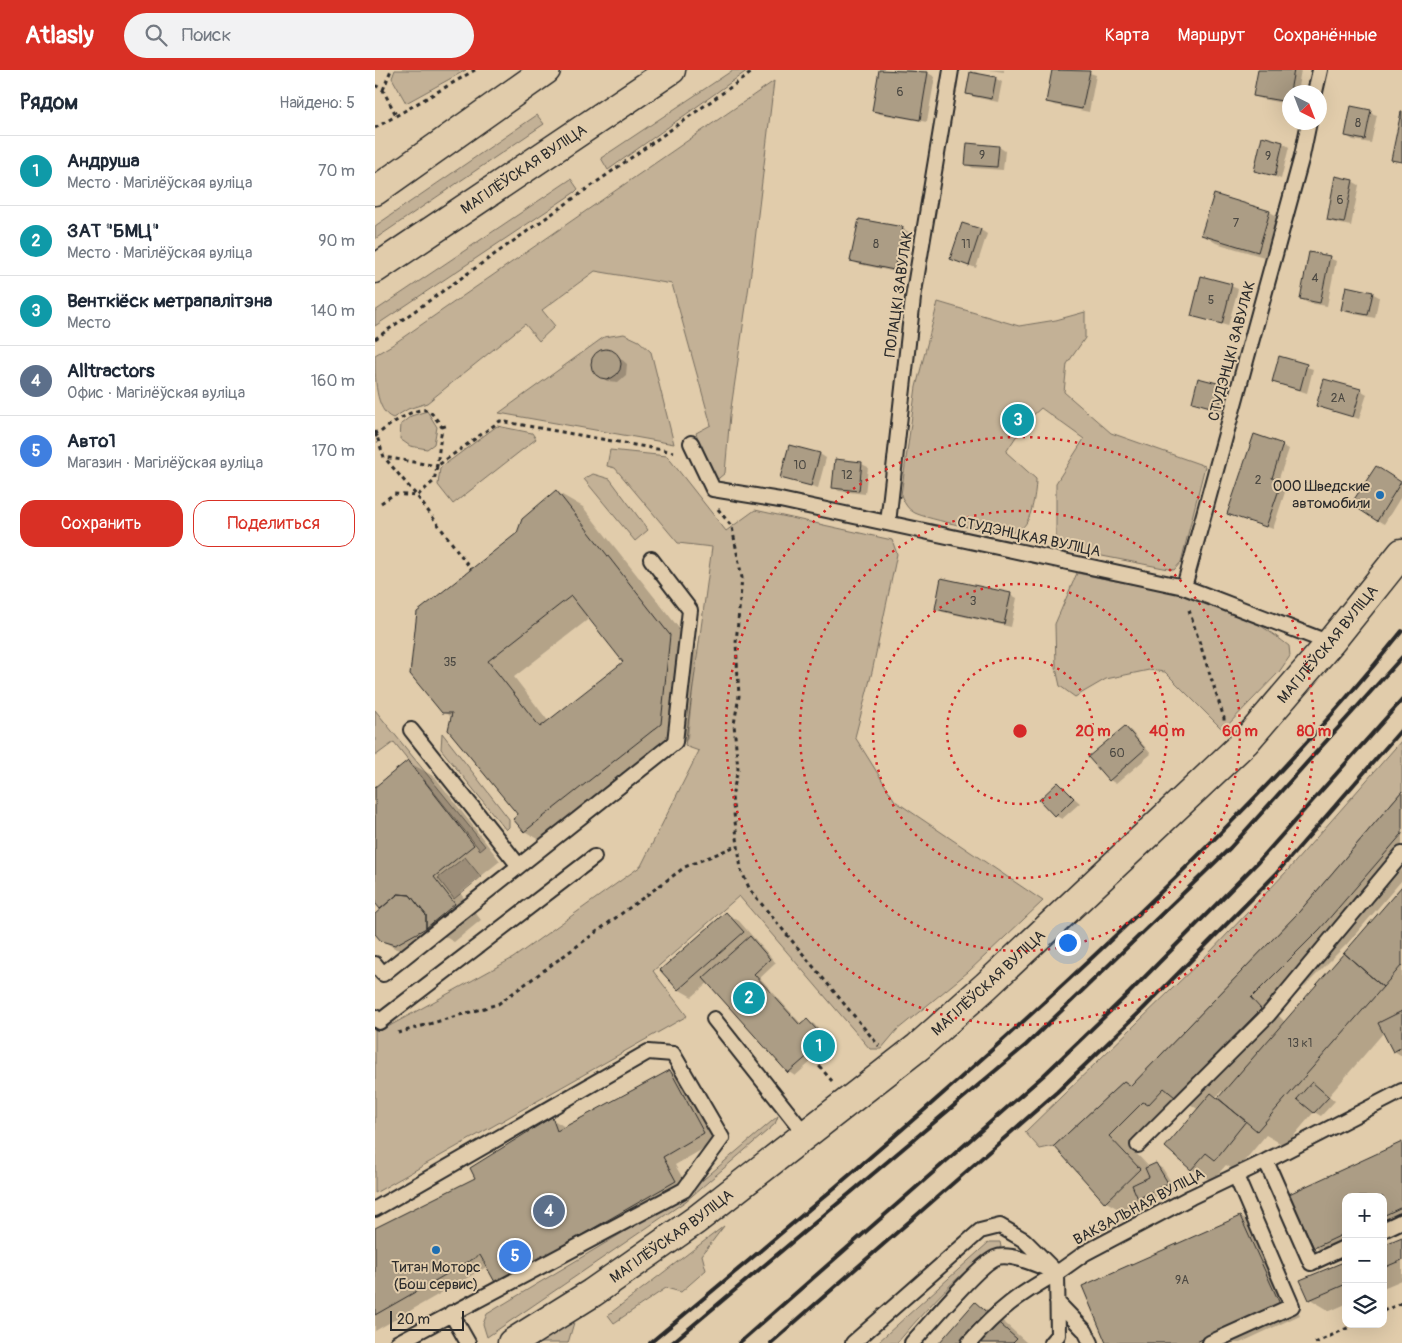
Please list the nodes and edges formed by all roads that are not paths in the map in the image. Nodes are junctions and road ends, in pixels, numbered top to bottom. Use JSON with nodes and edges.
{"nodes":[{"id":1,"x":546,"y":70,"type":"edge"},
{"id":2,"x":671,"y":70,"type":"edge"},
{"id":3,"x":951,"y":70,"type":"edge"},
{"id":4,"x":1319,"y":70,"type":"edge"},
{"id":5,"x":1316,"y":85,"type":"edge"},
{"id":6,"x":1307,"y":130,"type":"edge"},
{"id":7,"x":375,"y":191,"type":"edge"},
{"id":8,"x":375,"y":269,"type":"edge"},
{"id":9,"x":691,"y":443,"type":"dead end"},
{"id":10,"x":887,"y":523,"type":"junction"},
{"id":11,"x":1402,"y":553,"type":"edge"},
{"id":12,"x":651,"y":559,"type":"dead end"},
{"id":13,"x":1184,"y":587,"type":"junction"},
{"id":14,"x":1330,"y":643,"type":"junction"},
{"id":15,"x":411,"y":730,"type":"dead end"},
{"id":16,"x":1402,"y":854,"type":"edge"},
{"id":17,"x":594,"y":857,"type":"dead end"},
{"id":18,"x":519,"y":866,"type":"junction"},
{"id":19,"x":375,"y":964,"type":"edge"},
{"id":20,"x":375,"y":1017,"type":"edge"},
{"id":21,"x":714,"y":1019,"type":"dead end"},
{"id":22,"x":1402,"y":1093,"type":"edge"},
{"id":23,"x":805,"y":1134,"type":"junction"},
{"id":24,"x":1138,"y":1145,"type":"dead end"},
{"id":25,"x":1266,"y":1161,"type":"junction"},
{"id":26,"x":1236,"y":1176,"type":"junction"},
{"id":27,"x":375,"y":1210,"type":"edge"},
{"id":28,"x":1402,"y":1221,"type":"edge"},
{"id":29,"x":1387,"y":1228,"type":"edge"},
{"id":30,"x":1342,"y":1249,"type":"edge"},
{"id":31,"x":1057,"y":1273,"type":"junction"},
{"id":32,"x":1057,"y":1302,"type":"junction"},
{"id":33,"x":451,"y":1313,"type":"junction"},
{"id":34,"x":397,"y":1343,"type":"edge"},
{"id":35,"x":468,"y":1343,"type":"edge"},
{"id":36,"x":512,"y":1343,"type":"edge"},
{"id":37,"x":853,"y":1343,"type":"edge"},
{"id":38,"x":912,"y":1343,"type":"edge"},
{"id":39,"x":969,"y":1343,"type":"edge"},
{"id":40,"x":1051,"y":1343,"type":"edge"},
{"id":41,"x":1091,"y":1343,"type":"edge"},
{"id":42,"x":1210,"y":1343,"type":"edge"}],
"edges":[{"from":1,"to":7,"type":"street"},
{"from":2,"to":8,"type":"street","name":"МАГІЛЁЎСКАЯ ВУЛІЦА"},
{"from":3,"to":10,"type":"lane","name":"ПОЛАЦКІ ЗАВУЛАК"},
{"from":4,"to":5,"type":"lane"},
{"from":6,"to":13,"type":"lane","name":"СТУДЭНЦКІ ЗАВУЛАК"},
{"from":9,"to":10,"type":"lane","name":"СТУДЭНЦКАЯ ВУЛІЦА"},
{"from":10,"to":13,"type":"lane","name":"СТУДЭНЦКАЯ ВУЛІЦА"},
{"from":11,"to":14,"type":"street","name":"МАГІЛЁЎСКАЯ ВУЛІЦА"},
{"from":12,"to":18,"type":"lane"},
{"from":13,"to":14,"type":"lane","name":"СТУДЭНЦКАЯ ВУЛІЦА"},
{"from":14,"to":23,"type":"street","name":"МАГІЛЁЎСКАЯ ВУЛІЦА"},
{"from":15,"to":18,"type":"lane"},
{"from":16,"to":24,"type":"lane"},
{"from":17,"to":20,"type":"lane"},
{"from":18,"to":19,"type":"lane"},
{"from":21,"to":23,"type":"lane"},
{"from":22,"to":25,"type":"lane","name":"ВАКЗАЛЬНАЯ ВУЛІЦА"},
{"from":23,"to":36,"type":"street","name":"МАГІЛЁЎСКАЯ ВУЛІЦА"},
{"from":25,"to":26,"type":"lane","name":"ВАКЗАЛЬНАЯ ВУЛІЦА"},
{"from":25,"to":30,"type":"lane"},
{"from":26,"to":31,"type":"lane","name":"ВАКЗАЛЬНАЯ ВУЛІЦА"},
{"from":26,"to":42,"type":"lane"},
{"from":27,"to":33,"type":"lane"},
{"from":28,"to":29,"type":"lane"},
{"from":31,"to":32,"type":"lane"},
{"from":31,"to":37,"type":"lane"},
{"from":31,"to":38,"type":"lane"},
{"from":31,"to":39,"type":"lane","name":"ВАКЗАЛЬНАЯ ВУЛІЦА"},
{"from":32,"to":40,"type":"lane"},
{"from":32,"to":41,"type":"lane"},
{"from":33,"to":34,"type":"lane"},
{"from":33,"to":35,"type":"lane"}]}
